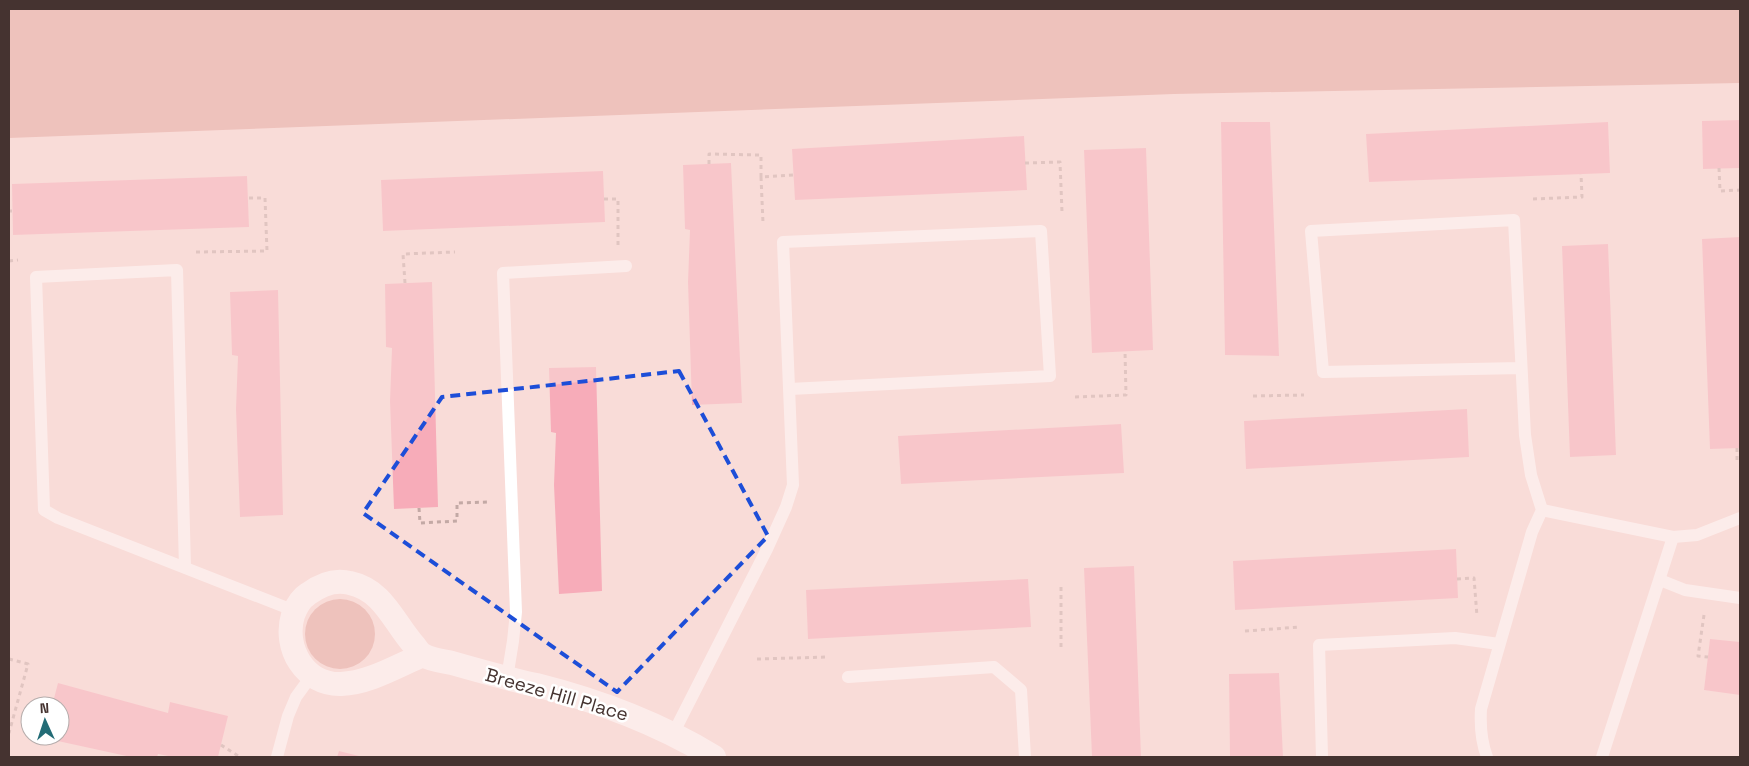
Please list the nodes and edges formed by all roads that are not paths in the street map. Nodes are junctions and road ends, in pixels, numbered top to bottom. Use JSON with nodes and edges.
{"nodes":[{"id":1,"x":626,"y":266,"type":"dead end"},
{"id":2,"x":1520,"y":368,"type":"junction"},
{"id":3,"x":790,"y":389,"type":"junction"},
{"id":4,"x":1542,"y":510,"type":"junction"},
{"id":5,"x":1740,"y":518,"type":"edge"},
{"id":6,"x":1673,"y":537,"type":"junction"},
{"id":7,"x":185,"y":567,"type":"junction"},
{"id":8,"x":1660,"y":580,"type":"junction"},
{"id":9,"x":1740,"y":598,"type":"edge"},
{"id":10,"x":295,"y":611,"type":"junction"},
{"id":11,"x":1499,"y":644,"type":"junction"},
{"id":12,"x":422,"y":655,"type":"junction"},
{"id":13,"x":312,"y":675,"type":"junction"},
{"id":14,"x":848,"y":677,"type":"dead end"},
{"id":15,"x":507,"y":678,"type":"junction"},
{"id":16,"x":682,"y":745,"type":"edge"},
{"id":17,"x":277,"y":757,"type":"edge"},
{"id":18,"x":714,"y":757,"type":"edge"},
{"id":19,"x":1025,"y":757,"type":"edge"},
{"id":20,"x":1322,"y":757,"type":"edge"},
{"id":21,"x":1487,"y":757,"type":"edge"},
{"id":22,"x":1602,"y":757,"type":"edge"}],
"edges":[{"from":1,"to":15,"type":"lane"},
{"from":2,"to":2,"type":"lane"},
{"from":2,"to":4,"type":"lane"},
{"from":3,"to":3,"type":"lane"},
{"from":3,"to":16,"type":"lane"},
{"from":4,"to":6,"type":"lane"},
{"from":4,"to":11,"type":"lane"},
{"from":5,"to":6,"type":"lane"},
{"from":6,"to":8,"type":"lane"},
{"from":7,"to":7,"type":"lane"},
{"from":7,"to":10,"type":"lane"},
{"from":8,"to":9,"type":"lane"},
{"from":8,"to":22,"type":"lane"},
{"from":10,"to":12,"type":"street"},
{"from":10,"to":13,"type":"street"},
{"from":11,"to":20,"type":"lane"},
{"from":11,"to":21,"type":"lane"},
{"from":12,"to":13,"type":"street"},
{"from":12,"to":15,"type":"street","name":"Breeze Hill Place"},
{"from":13,"to":17,"type":"lane"},
{"from":14,"to":19,"type":"lane"},
{"from":15,"to":16,"type":"street","name":"Breeze Hill Place"},
{"from":16,"to":18,"type":"street","name":"Breeze Hill Place"}]}
